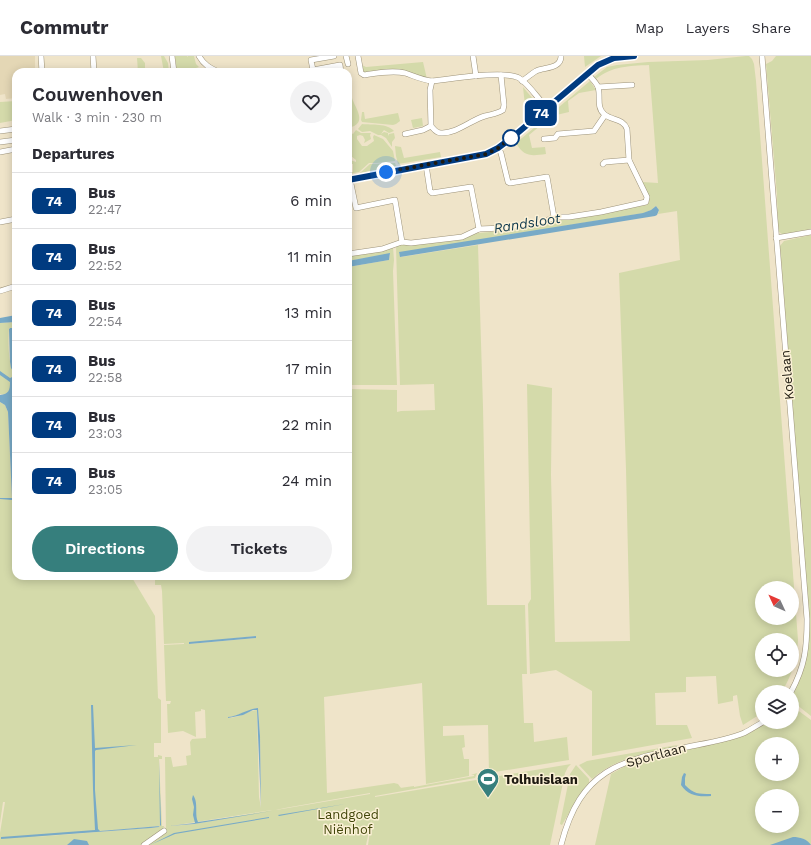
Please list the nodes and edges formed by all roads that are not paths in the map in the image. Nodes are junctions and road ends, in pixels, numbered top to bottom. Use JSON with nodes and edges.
{"nodes":[{"id":1,"x":41,"y":56,"type":"edge"},
{"id":2,"x":93,"y":56,"type":"edge"},
{"id":3,"x":172,"y":56,"type":"edge"},
{"id":4,"x":199,"y":56,"type":"edge"},
{"id":5,"x":334,"y":56,"type":"edge"},
{"id":6,"x":346,"y":56,"type":"edge"},
{"id":7,"x":358,"y":56,"type":"edge"},
{"id":8,"x":473,"y":56,"type":"edge"},
{"id":9,"x":561,"y":56,"type":"edge"},
{"id":10,"x":634,"y":56,"type":"edge"},
{"id":11,"x":762,"y":56,"type":"edge"},
{"id":12,"x":348,"y":64,"type":"dead end"},
{"id":13,"x":42,"y":68,"type":"edge"},
{"id":14,"x":94,"y":68,"type":"edge"},
{"id":15,"x":174,"y":68,"type":"edge"},
{"id":16,"x":209,"y":68,"type":"edge"},
{"id":17,"x":312,"y":68,"type":"edge"},
{"id":18,"x":326,"y":68,"type":"edge"},
{"id":19,"x":340,"y":68,"type":"edge"},
{"id":20,"x":588,"y":74,"type":"junction"},
{"id":21,"x":501,"y":75,"type":"junction"},
{"id":22,"x":476,"y":76,"type":"junction"},
{"id":23,"x":432,"y":81,"type":"junction"},
{"id":24,"x":522,"y":81,"type":"junction"},
{"id":25,"x":632,"y":85,"type":"dead end"},
{"id":26,"x":598,"y":87,"type":"junction"},
{"id":27,"x":547,"y":108,"type":"junction"},
{"id":28,"x":605,"y":115,"type":"junction"},
{"id":29,"x":431,"y":126,"type":"junction"},
{"id":30,"x":12,"y":130,"type":"edge"},
{"id":31,"x":1,"y":131,"type":"edge"},
{"id":32,"x":405,"y":134,"type":"dead end"},
{"id":33,"x":544,"y":139,"type":"dead end"},
{"id":34,"x":12,"y":140,"type":"edge"},
{"id":35,"x":0,"y":142,"type":"edge"},
{"id":36,"x":498,"y":148,"type":"junction"},
{"id":37,"x":12,"y":150,"type":"edge"},
{"id":38,"x":0,"y":152,"type":"edge"},
{"id":39,"x":629,"y":160,"type":"junction"},
{"id":40,"x":603,"y":164,"type":"dead end"},
{"id":41,"x":426,"y":165,"type":"junction"},
{"id":42,"x":352,"y":179,"type":"edge"},
{"id":43,"x":352,"y":192,"type":"edge"},
{"id":44,"x":554,"y":217,"type":"junction"},
{"id":45,"x":12,"y":220,"type":"edge"},
{"id":46,"x":0,"y":222,"type":"edge"},
{"id":47,"x":478,"y":229,"type":"junction"},
{"id":48,"x":811,"y":232,"type":"edge"},
{"id":49,"x":776,"y":238,"type":"junction"},
{"id":50,"x":402,"y":242,"type":"junction"},
{"id":51,"x":352,"y":253,"type":"edge"},
{"id":52,"x":12,"y":287,"type":"edge"},
{"id":53,"x":0,"y":291,"type":"edge"},
{"id":54,"x":794,"y":685,"type":"edge"},
{"id":55,"x":755,"y":726,"type":"edge"},
{"id":56,"x":164,"y":832,"type":"dead end"},
{"id":57,"x":144,"y":845,"type":"edge"},
{"id":58,"x":561,"y":845,"type":"edge"}],
"edges":[{"from":1,"to":13,"type":"street"},
{"from":2,"to":14,"type":"street"},
{"from":3,"to":15,"type":"street"},
{"from":4,"to":16,"type":"street"},
{"from":5,"to":17,"type":"street"},
{"from":6,"to":12,"type":"street"},
{"from":7,"to":23,"type":"street"},
{"from":8,"to":22,"type":"street"},
{"from":9,"to":24,"type":"street"},
{"from":10,"to":20,"type":"street"},
{"from":11,"to":49,"type":"street","name":"Koelaan"},
{"from":18,"to":19,"type":"street"},
{"from":20,"to":26,"type":"street"},
{"from":20,"to":27,"type":"street"},
{"from":21,"to":22,"type":"street"},
{"from":21,"to":24,"type":"street"},
{"from":21,"to":29,"type":"street"},
{"from":22,"to":23,"type":"street"},
{"from":23,"to":29,"type":"street"},
{"from":24,"to":27,"type":"street"},
{"from":25,"to":26,"type":"street"},
{"from":26,"to":28,"type":"street"},
{"from":27,"to":36,"type":"street"},
{"from":28,"to":33,"type":"street"},
{"from":28,"to":39,"type":"street"},
{"from":29,"to":32,"type":"street"},
{"from":30,"to":31,"type":"street"},
{"from":34,"to":35,"type":"street"},
{"from":36,"to":41,"type":"street"},
{"from":36,"to":44,"type":"street"},
{"from":37,"to":38,"type":"street"},
{"from":39,"to":40,"type":"street"},
{"from":39,"to":44,"type":"street"},
{"from":41,"to":42,"type":"street"},
{"from":41,"to":47,"type":"street"},
{"from":43,"to":50,"type":"street"},
{"from":44,"to":47,"type":"street"},
{"from":45,"to":46,"type":"street"},
{"from":47,"to":50,"type":"street"},
{"from":48,"to":49,"type":"street"},
{"from":49,"to":54,"type":"street","name":"Koelaan"},
{"from":50,"to":51,"type":"street"},
{"from":52,"to":53,"type":"street"},
{"from":55,"to":58,"type":"street","name":"Sportlaan"},
{"from":56,"to":57,"type":"street"}]}
